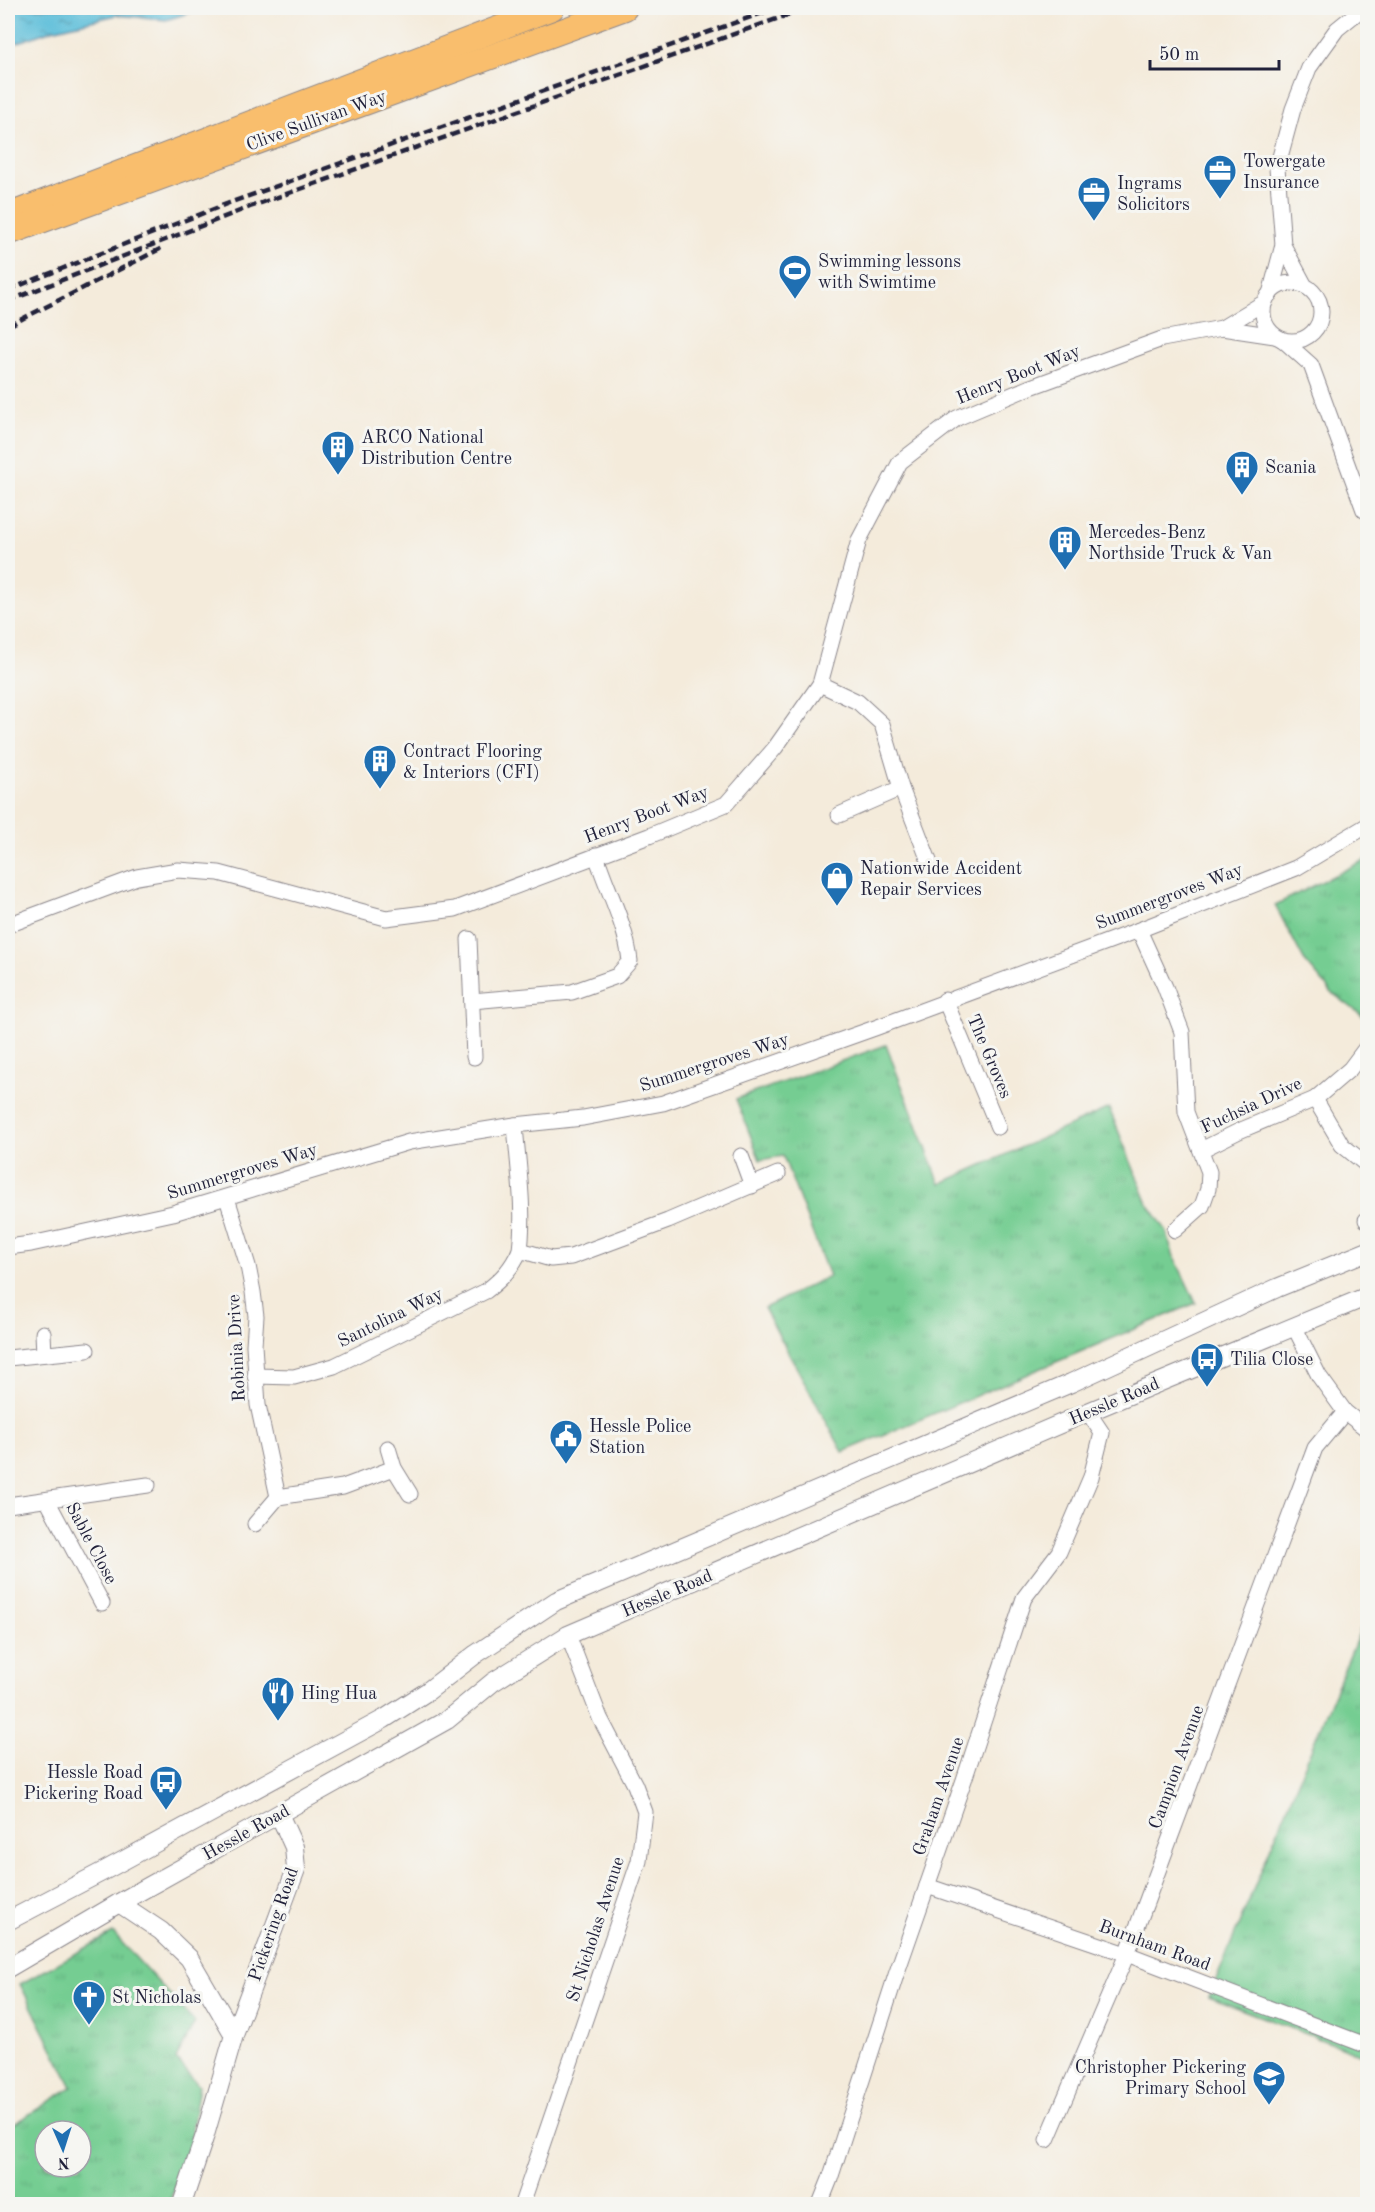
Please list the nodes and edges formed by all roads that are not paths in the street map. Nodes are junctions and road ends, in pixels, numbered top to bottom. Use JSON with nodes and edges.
{"nodes":[{"id":1,"x":552,"y":8,"type":"edge"},
{"id":2,"x":625,"y":8,"type":"edge"},
{"id":3,"x":1363,"y":8,"type":"edge"},
{"id":4,"x":8,"y":216,"type":"edge"},
{"id":5,"x":8,"y":233,"type":"edge"},
{"id":6,"x":1283,"y":245,"type":"junction"},
{"id":7,"x":1305,"y":286,"type":"junction"},
{"id":8,"x":1267,"y":298,"type":"junction"},
{"id":9,"x":1317,"y":327,"type":"junction"},
{"id":10,"x":1222,"y":328,"type":"junction"},
{"id":11,"x":1279,"y":338,"type":"junction"},
{"id":12,"x":1311,"y":365,"type":"junction"},
{"id":13,"x":1364,"y":510,"type":"dead end"},
{"id":14,"x":820,"y":684,"type":"junction"},
{"id":15,"x":901,"y":788,"type":"junction"},
{"id":16,"x":839,"y":815,"type":"dead end"},
{"id":17,"x":1368,"y":825,"type":"edge"},
{"id":18,"x":596,"y":855,"type":"junction"},
{"id":19,"x":929,"y":861,"type":"dead end"},
{"id":20,"x":8,"y":925,"type":"edge"},
{"id":21,"x":1138,"y":930,"type":"junction"},
{"id":22,"x":469,"y":939,"type":"dead end"},
{"id":23,"x":945,"y":1000,"type":"junction"},
{"id":24,"x":472,"y":1001,"type":"junction"},
{"id":25,"x":1368,"y":1045,"type":"edge"},
{"id":26,"x":474,"y":1057,"type":"dead end"},
{"id":27,"x":1315,"y":1099,"type":"junction"},
{"id":28,"x":515,"y":1125,"type":"junction"},
{"id":29,"x":998,"y":1127,"type":"dead end"},
{"id":30,"x":1201,"y":1150,"type":"junction"},
{"id":31,"x":741,"y":1156,"type":"dead end"},
{"id":32,"x":1368,"y":1166,"type":"edge"},
{"id":33,"x":778,"y":1174,"type":"dead end"},
{"id":34,"x":752,"y":1186,"type":"junction"},
{"id":35,"x":227,"y":1198,"type":"junction"},
{"id":36,"x":1175,"y":1230,"type":"dead end"},
{"id":37,"x":8,"y":1247,"type":"edge"},
{"id":38,"x":520,"y":1250,"type":"junction"},
{"id":39,"x":1368,"y":1251,"type":"edge"},
{"id":40,"x":1368,"y":1296,"type":"edge"},
{"id":41,"x":1294,"y":1326,"type":"junction"},
{"id":42,"x":43,"y":1333,"type":"dead end"},
{"id":43,"x":87,"y":1350,"type":"dead end"},
{"id":44,"x":44,"y":1354,"type":"junction"},
{"id":45,"x":8,"y":1358,"type":"edge"},
{"id":46,"x":255,"y":1376,"type":"junction"},
{"id":47,"x":1088,"y":1412,"type":"junction"},
{"id":48,"x":1346,"y":1412,"type":"junction"},
{"id":49,"x":1368,"y":1430,"type":"edge"},
{"id":50,"x":388,"y":1448,"type":"dead end"},
{"id":51,"x":394,"y":1468,"type":"junction"},
{"id":52,"x":148,"y":1485,"type":"dead end"},
{"id":53,"x":410,"y":1494,"type":"dead end"},
{"id":54,"x":278,"y":1497,"type":"junction"},
{"id":55,"x":47,"y":1500,"type":"junction"},
{"id":56,"x":8,"y":1505,"type":"edge"},
{"id":57,"x":255,"y":1524,"type":"dead end"},
{"id":58,"x":102,"y":1603,"type":"dead end"},
{"id":59,"x":568,"y":1635,"type":"junction"},
{"id":60,"x":279,"y":1814,"type":"junction"},
{"id":61,"x":927,"y":1886,"type":"junction"},
{"id":62,"x":119,"y":1902,"type":"junction"},
{"id":63,"x":8,"y":1921,"type":"edge"},
{"id":64,"x":1127,"y":1954,"type":"junction"},
{"id":65,"x":8,"y":1968,"type":"edge"},
{"id":66,"x":234,"y":2035,"type":"junction"},
{"id":67,"x":1368,"y":2046,"type":"edge"},
{"id":68,"x":1047,"y":2140,"type":"dead end"},
{"id":69,"x":182,"y":2205,"type":"edge"},
{"id":70,"x":522,"y":2205,"type":"edge"},
{"id":71,"x":820,"y":2205,"type":"edge"}],
"edges":[{"from":1,"to":4,"type":"highway","name":"Clive Sullivan Way"},
{"from":2,"to":5,"type":"highway","name":"Clive Sullivan Way"},
{"from":3,"to":6,"type":"street"},
{"from":6,"to":7,"type":"street"},
{"from":6,"to":8,"type":"street"},
{"from":7,"to":8,"type":"street"},
{"from":7,"to":9,"type":"street"},
{"from":8,"to":10,"type":"street"},
{"from":8,"to":11,"type":"street"},
{"from":9,"to":11,"type":"street"},
{"from":9,"to":12,"type":"street"},
{"from":10,"to":11,"type":"street"},
{"from":10,"to":14,"type":"street","name":"Henry Boot Way"},
{"from":11,"to":12,"type":"street"},
{"from":12,"to":13,"type":"street"},
{"from":14,"to":15,"type":"street"},
{"from":14,"to":18,"type":"street","name":"Henry Boot Way"},
{"from":15,"to":16,"type":"street"},
{"from":15,"to":19,"type":"street"},
{"from":17,"to":21,"type":"street","name":"Summergroves Way"},
{"from":18,"to":20,"type":"street","name":"Henry Boot Way"},
{"from":18,"to":24,"type":"street"},
{"from":21,"to":23,"type":"street","name":"Summergroves Way"},
{"from":21,"to":30,"type":"street"},
{"from":22,"to":24,"type":"street"},
{"from":23,"to":28,"type":"street","name":"Summergroves Way"},
{"from":23,"to":29,"type":"street","name":"The Groves"},
{"from":24,"to":26,"type":"street"},
{"from":25,"to":27,"type":"street","name":"Fuchsia Drive"},
{"from":27,"to":30,"type":"street","name":"Fuchsia Drive"},
{"from":27,"to":32,"type":"street"},
{"from":28,"to":35,"type":"street","name":"Summergroves Way"},
{"from":28,"to":38,"type":"street","name":"Santolina Way"},
{"from":30,"to":36,"type":"street"},
{"from":31,"to":34,"type":"street"},
{"from":33,"to":34,"type":"street"},
{"from":34,"to":38,"type":"street"},
{"from":35,"to":37,"type":"street","name":"Summergroves Way"},
{"from":35,"to":46,"type":"street","name":"Robinia Drive"},
{"from":38,"to":46,"type":"street","name":"Santolina Way"},
{"from":39,"to":63,"type":"street","name":"Hessle Road"},
{"from":40,"to":41,"type":"street","name":"Hessle Road"},
{"from":41,"to":47,"type":"street","name":"Hessle Road"},
{"from":41,"to":48,"type":"street"},
{"from":42,"to":44,"type":"street"},
{"from":43,"to":44,"type":"street"},
{"from":44,"to":45,"type":"street"},
{"from":46,"to":54,"type":"street","name":"Robinia Drive"},
{"from":47,"to":59,"type":"street","name":"Hessle Road"},
{"from":47,"to":61,"type":"street","name":"Graham Avenue"},
{"from":48,"to":49,"type":"street"},
{"from":48,"to":64,"type":"street","name":"Campion Avenue"},
{"from":50,"to":51,"type":"street"},
{"from":51,"to":53,"type":"street"},
{"from":51,"to":54,"type":"street"},
{"from":52,"to":55,"type":"street","name":"Sable Close"},
{"from":54,"to":57,"type":"street"},
{"from":55,"to":56,"type":"street","name":"Sable Close"},
{"from":55,"to":58,"type":"street","name":"Sable Close"},
{"from":59,"to":60,"type":"street","name":"Hessle Road"},
{"from":59,"to":70,"type":"street","name":"St Nicholas Avenue"},
{"from":60,"to":62,"type":"street","name":"Hessle Road"},
{"from":60,"to":66,"type":"street","name":"Pickering Road"},
{"from":61,"to":64,"type":"street","name":"Burnham Road"},
{"from":61,"to":71,"type":"street","name":"Graham Avenue"},
{"from":62,"to":65,"type":"street","name":"Hessle Road"},
{"from":62,"to":66,"type":"street"},
{"from":64,"to":67,"type":"street","name":"Burnham Road"},
{"from":64,"to":68,"type":"street","name":"Campion Avenue"},
{"from":66,"to":69,"type":"street","name":"Pickering Road"}]}
